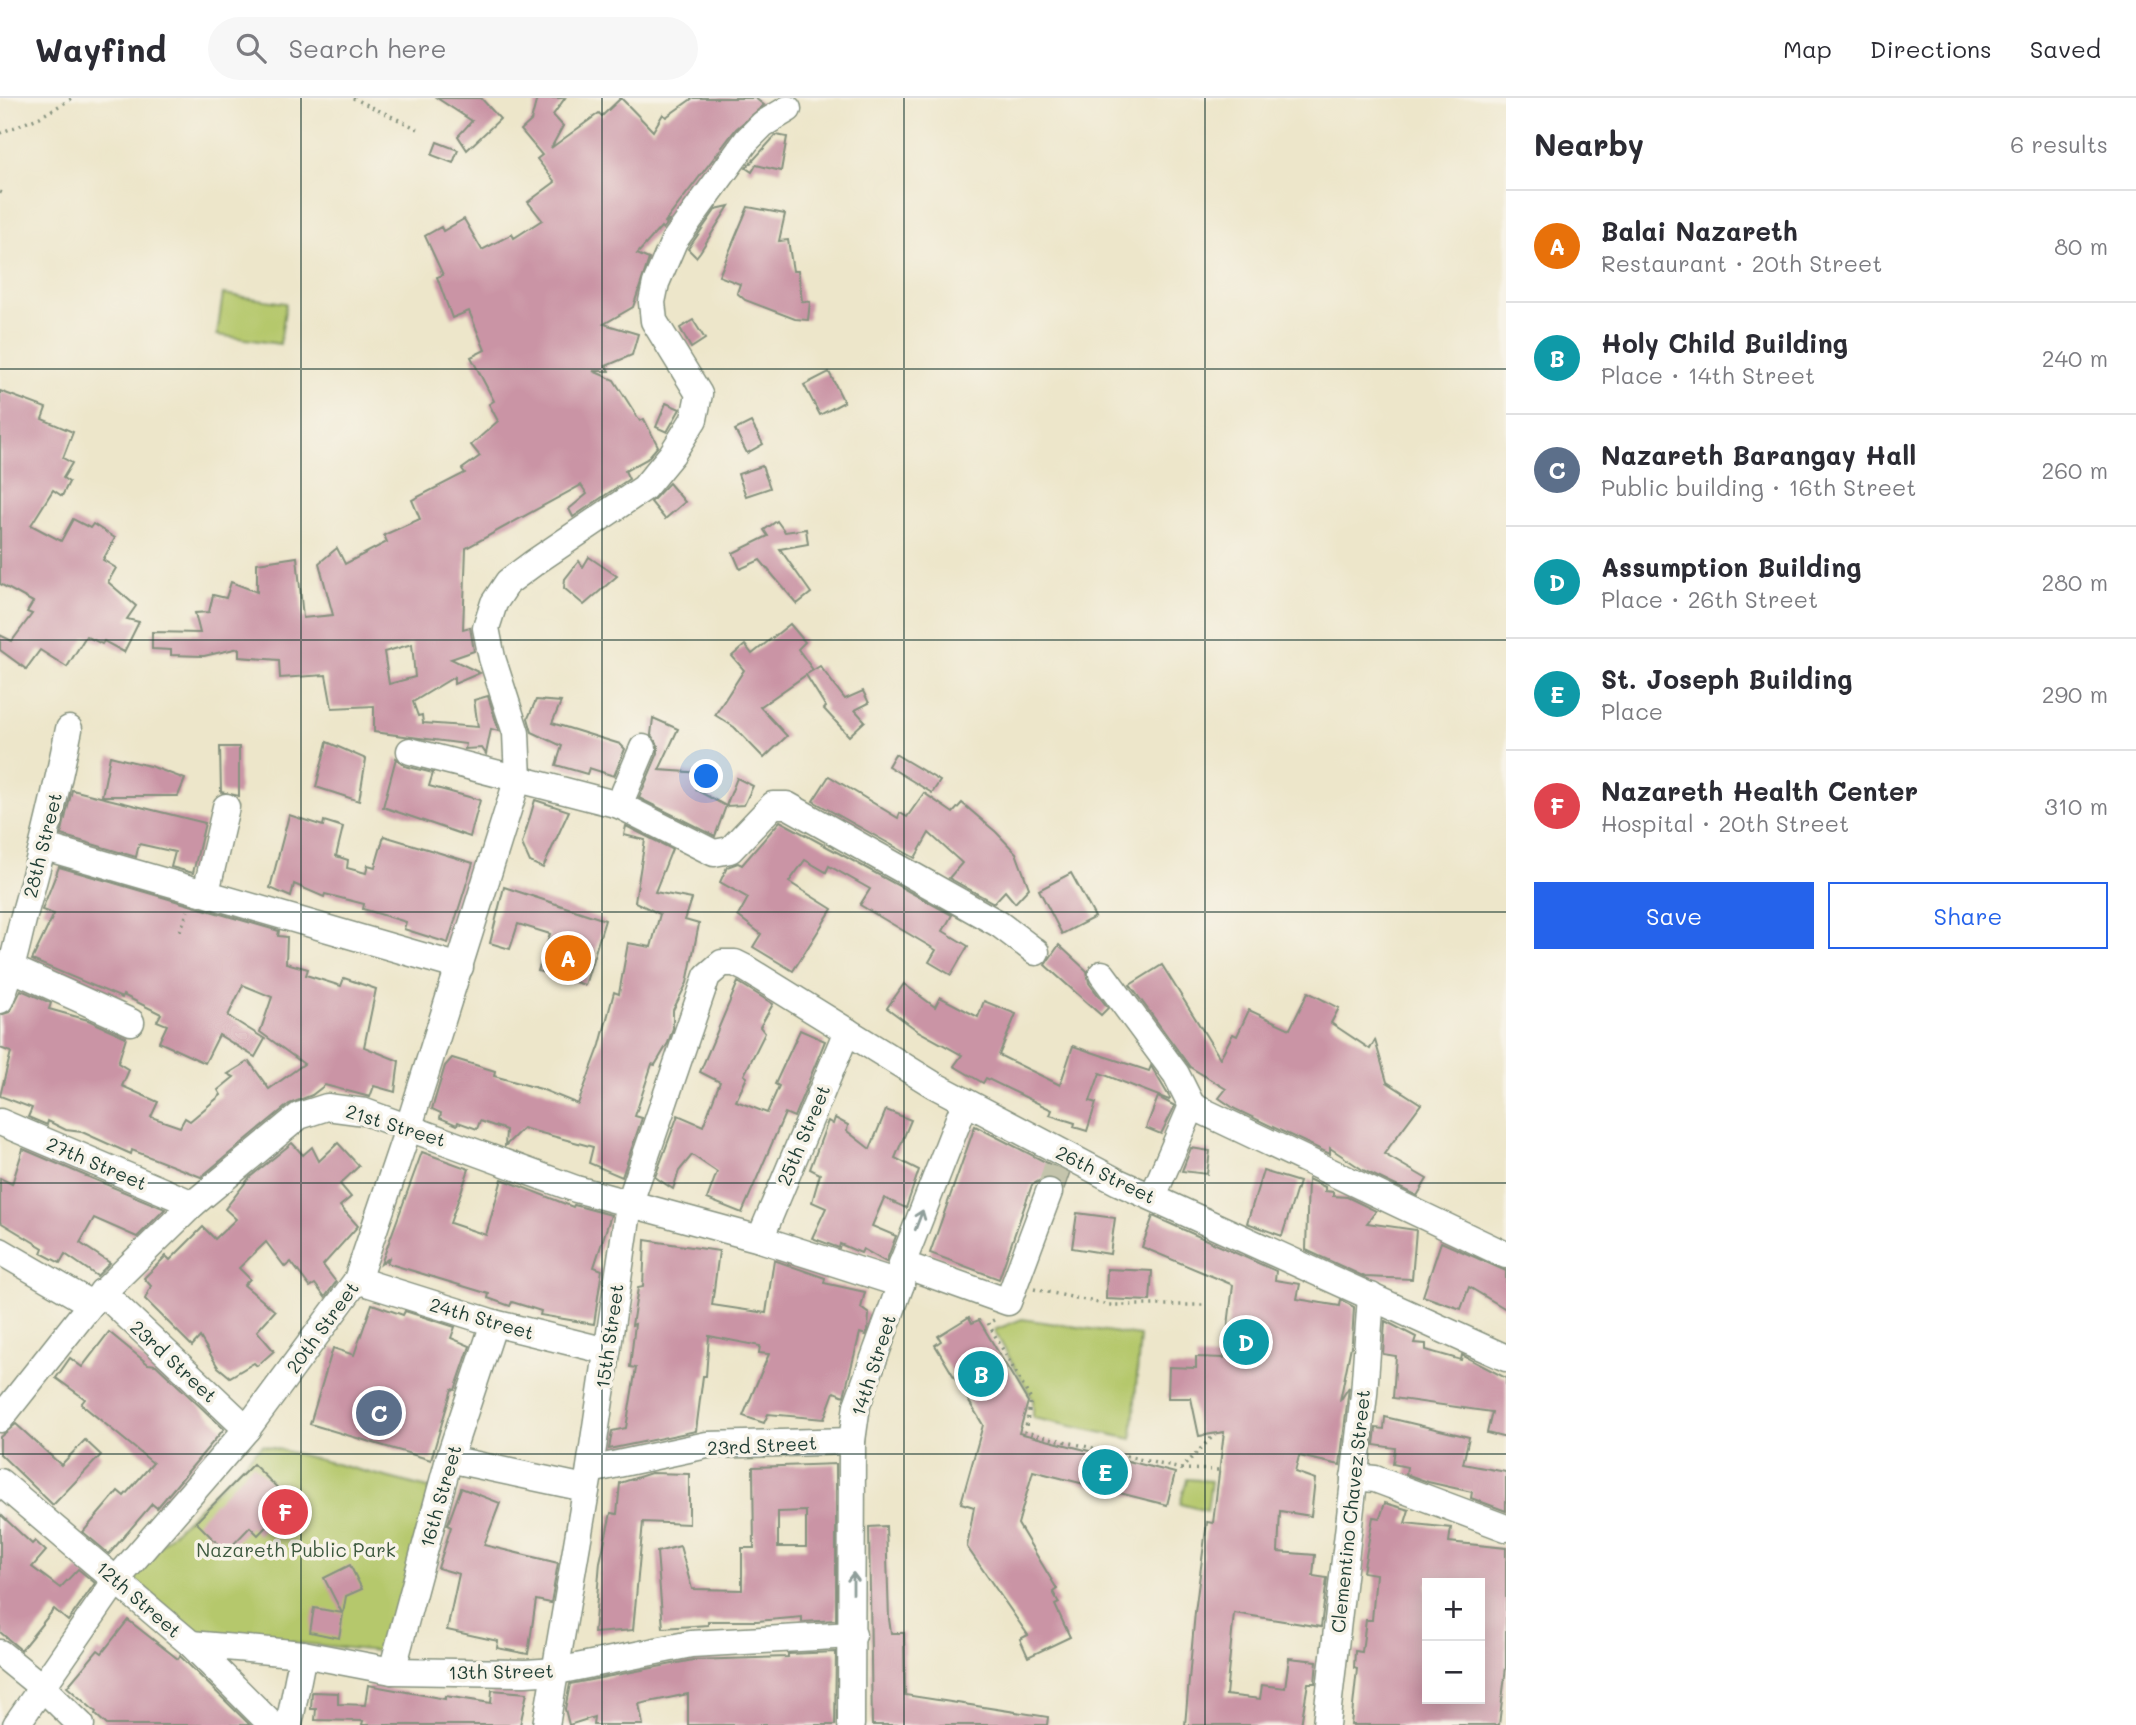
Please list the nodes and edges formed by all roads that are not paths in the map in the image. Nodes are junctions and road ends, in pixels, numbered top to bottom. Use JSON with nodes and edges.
{"nodes":[{"id":1,"x":788,"y":109,"type":"dead end"},
{"id":2,"x":69,"y":729,"type":"dead end"},
{"id":3,"x":643,"y":748,"type":"dead end"},
{"id":4,"x":410,"y":751,"type":"dead end"},
{"id":5,"x":519,"y":778,"type":"junction"},
{"id":6,"x":619,"y":805,"type":"junction"},
{"id":7,"x":226,"y":807,"type":"dead end"},
{"id":8,"x":44,"y":847,"type":"junction"},
{"id":9,"x":205,"y":892,"type":"junction"},
{"id":10,"x":1036,"y":952,"type":"dead end"},
{"id":11,"x":722,"y":963,"type":"joint"},
{"id":12,"x":460,"y":967,"type":"junction"},
{"id":13,"x":13,"y":969,"type":"junction"},
{"id":14,"x":1102,"y":974,"type":"dead end"},
{"id":15,"x":0,"y":1000,"type":"edge"},
{"id":16,"x":131,"y":1022,"type":"dead end"},
{"id":17,"x":847,"y":1031,"type":"junction"},
{"id":18,"x":965,"y":1103,"type":"junction"},
{"id":19,"x":1192,"y":1106,"type":"junction"},
{"id":20,"x":0,"y":1122,"type":"edge"},
{"id":21,"x":409,"y":1126,"type":"junction"},
{"id":22,"x":1049,"y":1192,"type":"tunnel mouth"},
{"id":23,"x":1153,"y":1196,"type":"junction"},
{"id":24,"x":193,"y":1204,"type":"junction"},
{"id":25,"x":629,"y":1205,"type":"junction"},
{"id":26,"x":760,"y":1239,"type":"junction"},
{"id":27,"x":0,"y":1251,"type":"edge"},
{"id":28,"x":1506,"y":1255,"type":"edge"},
{"id":29,"x":902,"y":1274,"type":"junction"},
{"id":30,"x":357,"y":1280,"type":"junction"},
{"id":31,"x":1371,"y":1296,"type":"junction"},
{"id":32,"x":96,"y":1298,"type":"junction"},
{"id":33,"x":494,"y":1323,"type":"junction"},
{"id":34,"x":607,"y":1351,"type":"junction"},
{"id":35,"x":1506,"y":1358,"type":"edge"},
{"id":36,"x":0,"y":1419,"type":"edge"},
{"id":37,"x":247,"y":1429,"type":"junction"},
{"id":38,"x":852,"y":1441,"type":"junction"},
{"id":39,"x":449,"y":1459,"type":"junction"},
{"id":40,"x":1354,"y":1477,"type":"junction"},
{"id":41,"x":587,"y":1479,"type":"junction"},
{"id":42,"x":0,"y":1482,"type":"edge"},
{"id":43,"x":1506,"y":1528,"type":"edge"},
{"id":44,"x":117,"y":1579,"type":"junction"},
{"id":45,"x":853,"y":1635,"type":"junction"},
{"id":46,"x":191,"y":1644,"type":"junction"},
{"id":47,"x":0,"y":1653,"type":"edge"},
{"id":48,"x":303,"y":1654,"type":"junction"},
{"id":49,"x":392,"y":1671,"type":"junction"},
{"id":50,"x":556,"y":1671,"type":"junction"},
{"id":51,"x":43,"y":1688,"type":"junction"},
{"id":52,"x":16,"y":1725,"type":"edge"},
{"id":53,"x":81,"y":1725,"type":"edge"},
{"id":54,"x":272,"y":1725,"type":"edge"},
{"id":55,"x":289,"y":1725,"type":"edge"},
{"id":56,"x":546,"y":1725,"type":"edge"},
{"id":57,"x":851,"y":1725,"type":"edge"},
{"id":58,"x":1326,"y":1725,"type":"edge"}],
"edges":[{"from":1,"to":5,"type":"street"},
{"from":2,"to":8,"type":"street","name":"28th Street"},
{"from":3,"to":6,"type":"street"},
{"from":4,"to":5,"type":"street"},
{"from":5,"to":6,"type":"street"},
{"from":5,"to":12,"type":"street","name":"20th Street"},
{"from":6,"to":10,"type":"street"},
{"from":7,"to":9,"type":"street"},
{"from":8,"to":9,"type":"street"},
{"from":8,"to":13,"type":"street","name":"28th Street"},
{"from":9,"to":12,"type":"street"},
{"from":11,"to":17,"type":"street","name":"26th Street"},
{"from":11,"to":25,"type":"street","name":"15th Street"},
{"from":12,"to":21,"type":"street","name":"20th Street"},
{"from":13,"to":15,"type":"street","name":"28th Street"},
{"from":13,"to":16,"type":"street"},
{"from":14,"to":19,"type":"street"},
{"from":17,"to":18,"type":"street","name":"26th Street"},
{"from":17,"to":26,"type":"street","name":"25th Street"},
{"from":18,"to":23,"type":"street","name":"26th Street"},
{"from":29,"to":18,"type":"street","name":"14th Street","one_way":true},
{"from":19,"to":23,"type":"street"},
{"from":19,"to":28,"type":"street"},
{"from":20,"to":24,"type":"street","name":"27th Street"},
{"from":21,"to":24,"type":"street","name":"21st Street"},
{"from":21,"to":25,"type":"street","name":"21st Street"},
{"from":21,"to":30,"type":"street","name":"20th Street"},
{"from":22,"to":29,"type":"street","name":"21st Street"},
{"from":23,"to":31,"type":"street","name":"26th Street"},
{"from":24,"to":32,"type":"street","name":"21st Street"},
{"from":25,"to":26,"type":"street","name":"21st Street"},
{"from":25,"to":34,"type":"street","name":"15th Street"},
{"from":26,"to":29,"type":"street","name":"21st Street"},
{"from":27,"to":32,"type":"street","name":"23rd Street"},
{"from":29,"to":38,"type":"street","name":"14th Street"},
{"from":30,"to":33,"type":"street","name":"24th Street"},
{"from":30,"to":37,"type":"street","name":"20th Street"},
{"from":31,"to":35,"type":"street","name":"26th Street"},
{"from":31,"to":40,"type":"street","name":"Clementino Chavez Street"},
{"from":32,"to":36,"type":"street","name":"21st Street"},
{"from":32,"to":37,"type":"street","name":"23rd Street"},
{"from":33,"to":34,"type":"street","name":"24th Street"},
{"from":33,"to":39,"type":"street","name":"16th Street"},
{"from":34,"to":41,"type":"street","name":"15th Street"},
{"from":37,"to":44,"type":"street","name":"20th Street"},
{"from":38,"to":41,"type":"street","name":"23rd Street"},
{"from":45,"to":38,"type":"street","name":"14th Street","one_way":true},
{"from":39,"to":41,"type":"street"},
{"from":39,"to":49,"type":"street","name":"16th Street"},
{"from":40,"to":43,"type":"street"},
{"from":40,"to":58,"type":"street","name":"Clementino Chavez Street"},
{"from":41,"to":50,"type":"street","name":"15th Street"},
{"from":42,"to":44,"type":"street","name":"12th Street"},
{"from":44,"to":46,"type":"street","name":"12th Street"},
{"from":44,"to":51,"type":"street","name":"20th Street"},
{"from":45,"to":50,"type":"street","name":"13th Street"},
{"from":45,"to":57,"type":"street","name":"14th Street"},
{"from":46,"to":48,"type":"street","name":"13th Street"},
{"from":46,"to":54,"type":"street","name":"12th Street"},
{"from":47,"to":51,"type":"street"},
{"from":48,"to":49,"type":"street","name":"13th Street"},
{"from":48,"to":55,"type":"street"},
{"from":49,"to":50,"type":"street","name":"13th Street"},
{"from":50,"to":56,"type":"street","name":"15th Street"},
{"from":51,"to":52,"type":"street","name":"20th Street"},
{"from":51,"to":53,"type":"street"}]}
